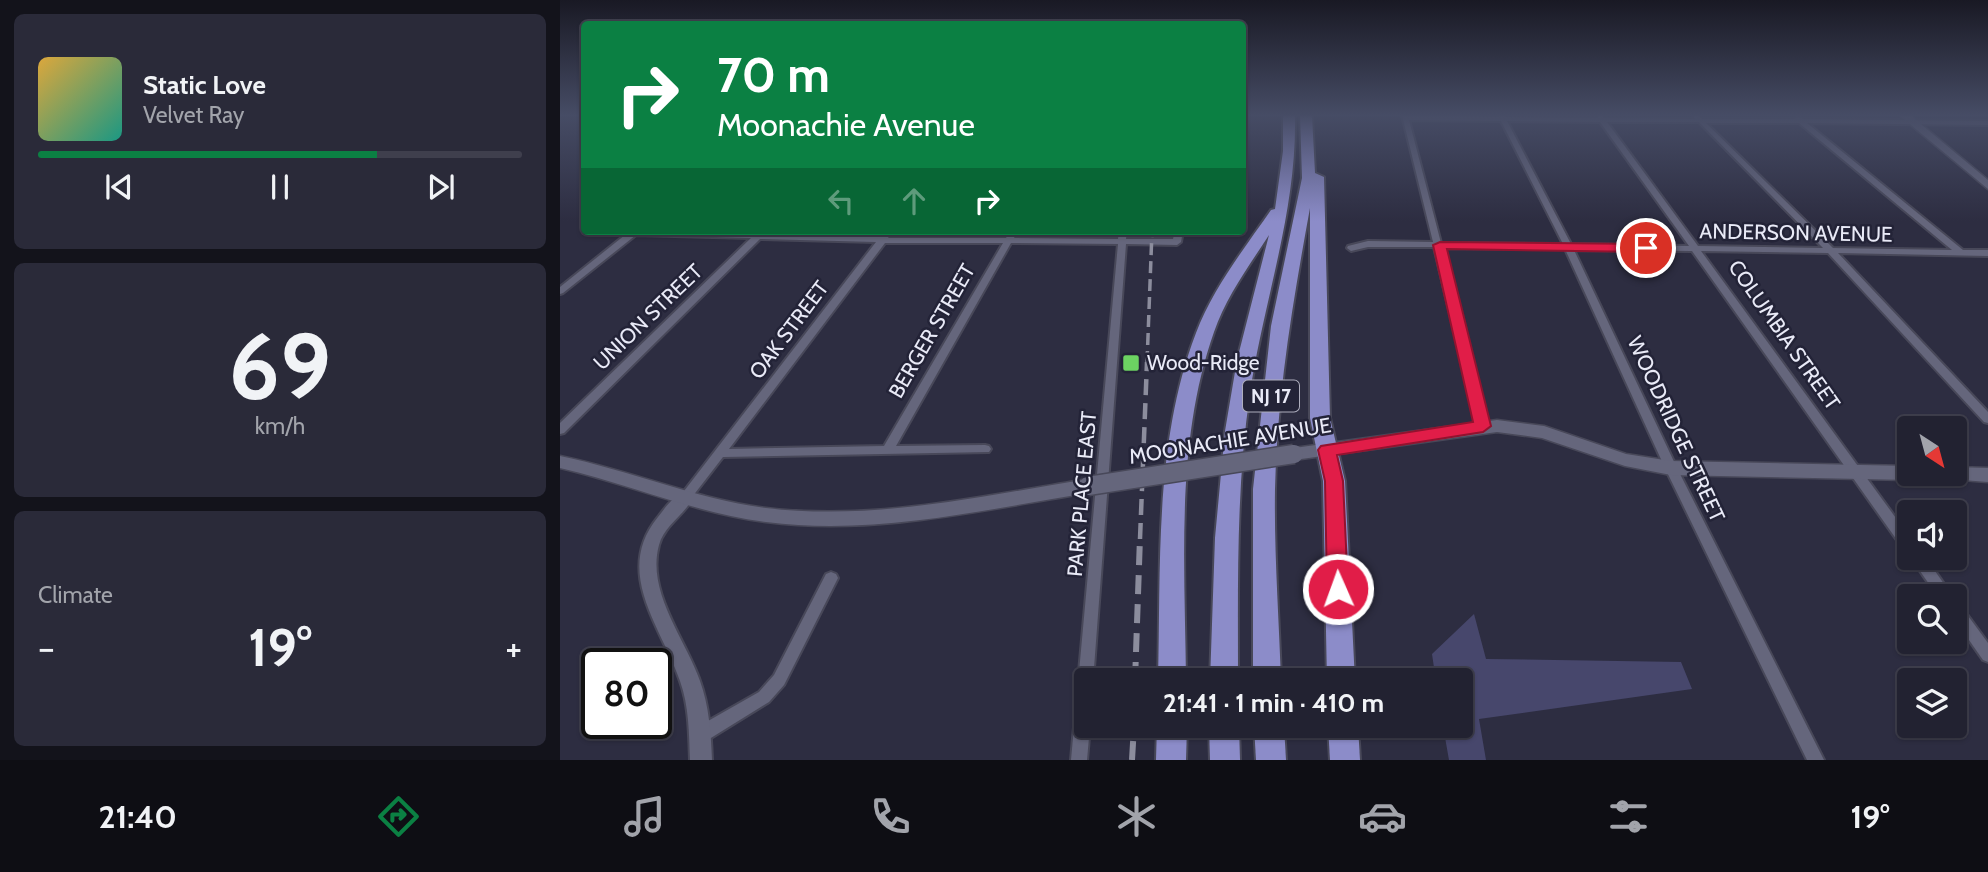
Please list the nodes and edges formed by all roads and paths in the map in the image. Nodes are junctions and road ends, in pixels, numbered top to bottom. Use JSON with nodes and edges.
{"nodes":[{"id":1,"x":1291,"y":150,"type":"edge"},
{"id":2,"x":1308,"y":150,"type":"edge"},
{"id":3,"x":1311,"y":150,"type":"edge"},
{"id":4,"x":1414,"y":150,"type":"edge"},
{"id":5,"x":1519,"y":150,"type":"edge"},
{"id":6,"x":1625,"y":150,"type":"edge"},
{"id":7,"x":1730,"y":150,"type":"edge"},
{"id":8,"x":1837,"y":150,"type":"edge"},
{"id":9,"x":1948,"y":150,"type":"edge"},
{"id":10,"x":1988,"y":186,"type":"edge"},
{"id":11,"x":1287,"y":194,"type":"junction"},
{"id":12,"x":630,"y":235,"type":"edge"},
{"id":13,"x":759,"y":235,"type":"edge"},
{"id":14,"x":886,"y":235,"type":"edge"},
{"id":15,"x":1011,"y":235,"type":"edge"},
{"id":16,"x":1178,"y":235,"type":"edge"},
{"id":17,"x":1122,"y":236,"type":"edge"},
{"id":18,"x":1440,"y":245,"type":"junction"},
{"id":19,"x":1351,"y":248,"type":"dead end"},
{"id":20,"x":1569,"y":248,"type":"junction"},
{"id":21,"x":1698,"y":249,"type":"junction"},
{"id":22,"x":1830,"y":250,"type":"junction"},
{"id":23,"x":1961,"y":253,"type":"junction"},
{"id":24,"x":1988,"y":253,"type":"edge"},
{"id":25,"x":560,"y":292,"type":"edge"},
{"id":26,"x":1988,"y":419,"type":"edge"},
{"id":27,"x":1483,"y":426,"type":"junction"},
{"id":28,"x":560,"y":430,"type":"edge"},
{"id":29,"x":985,"y":449,"type":"dead end"},
{"id":30,"x":1327,"y":450,"type":"junction"},
{"id":31,"x":887,"y":451,"type":"junction"},
{"id":32,"x":720,"y":453,"type":"junction"},
{"id":33,"x":560,"y":462,"type":"edge"},
{"id":34,"x":1671,"y":468,"type":"junction"},
{"id":35,"x":1178,"y":472,"type":"junction"},
{"id":36,"x":1855,"y":472,"type":"junction"},
{"id":37,"x":1897,"y":473,"type":"edge"},
{"id":38,"x":1967,"y":474,"type":"edge"},
{"id":39,"x":1988,"y":475,"type":"edge"},
{"id":40,"x":685,"y":498,"type":"junction"},
{"id":41,"x":1897,"y":530,"type":"edge"},
{"id":42,"x":831,"y":578,"type":"dead end"},
{"id":43,"x":1967,"y":626,"type":"edge"},
{"id":44,"x":1988,"y":655,"type":"edge"},
{"id":45,"x":1172,"y":668,"type":"edge"},
{"id":46,"x":1224,"y":668,"type":"edge"},
{"id":47,"x":1267,"y":668,"type":"edge"},
{"id":48,"x":1341,"y":668,"type":"edge"},
{"id":49,"x":700,"y":735,"type":"junction"},
{"id":50,"x":1171,"y":738,"type":"edge"},
{"id":51,"x":1224,"y":738,"type":"edge"},
{"id":52,"x":1270,"y":738,"type":"edge"},
{"id":53,"x":1344,"y":738,"type":"edge"},
{"id":54,"x":701,"y":760,"type":"edge"},
{"id":55,"x":1079,"y":760,"type":"edge"},
{"id":56,"x":1171,"y":760,"type":"edge"},
{"id":57,"x":1225,"y":760,"type":"edge"},
{"id":58,"x":1271,"y":760,"type":"edge"},
{"id":59,"x":1345,"y":760,"type":"edge"},
{"id":60,"x":1816,"y":760,"type":"edge"}],
"edges":[{"from":1,"to":11,"type":"highway","number":"NJ 17"},
{"from":2,"to":47,"type":"highway","number":"NJ 17"},
{"from":3,"to":30,"type":"highway"},
{"from":4,"to":18,"type":"street"},
{"from":5,"to":20,"type":"street","name":"WOODRIDGE STREET"},
{"from":6,"to":21,"type":"street","name":"COLUMBIA STREET"},
{"from":7,"to":22,"type":"street"},
{"from":8,"to":23,"type":"street"},
{"from":9,"to":10,"type":"main road"},
{"from":11,"to":35,"type":"highway"},
{"from":11,"to":46,"type":"highway","number":"NJ 17"},
{"from":12,"to":25,"type":"street"},
{"from":13,"to":28,"type":"street","name":"UNION STREET"},
{"from":14,"to":15,"type":"street"},
{"from":14,"to":32,"type":"street","name":"OAK STREET"},
{"from":15,"to":17,"type":"street"},
{"from":15,"to":31,"type":"street","name":"BERGER STREET"},
{"from":16,"to":17,"type":"street"},
{"from":17,"to":55,"type":"street","name":"PARK PLACE EAST"},
{"from":18,"to":19,"type":"street","name":"ANDERSON AVENUE"},
{"from":18,"to":20,"type":"street","name":"ANDERSON AVENUE"},
{"from":18,"to":27,"type":"street"},
{"from":20,"to":21,"type":"street","name":"ANDERSON AVENUE"},
{"from":20,"to":34,"type":"street","name":"WOODRIDGE STREET"},
{"from":21,"to":22,"type":"street","name":"ANDERSON AVENUE"},
{"from":21,"to":36,"type":"street","name":"COLUMBIA STREET"},
{"from":22,"to":23,"type":"street","name":"ANDERSON AVENUE"},
{"from":22,"to":26,"type":"street"},
{"from":23,"to":24,"type":"street","name":"ANDERSON AVENUE"},
{"from":27,"to":30,"type":"main road","name":"MOONACHIE AVENUE"},
{"from":27,"to":34,"type":"main road","name":"MOONACHIE AVENUE"},
{"from":29,"to":31,"type":"street"},
{"from":30,"to":35,"type":"main road","name":"MOONACHIE AVENUE","bridge":true},
{"from":30,"to":48,"type":"highway"},
{"from":31,"to":32,"type":"street"},
{"from":32,"to":40,"type":"street","name":"OAK STREET"},
{"from":33,"to":40,"type":"main road","name":"MOONACHIE AVENUE"},
{"from":34,"to":36,"type":"main road","name":"MOONACHIE AVENUE"},
{"from":34,"to":60,"type":"street","name":"WOODRIDGE STREET"},
{"from":35,"to":40,"type":"main road","name":"MOONACHIE AVENUE","bridge":true},
{"from":35,"to":45,"type":"highway"},
{"from":36,"to":37,"type":"main road","name":"MOONACHIE AVENUE"},
{"from":36,"to":41,"type":"street","name":"COLUMBIA STREET"},
{"from":38,"to":39,"type":"main road"},
{"from":40,"to":49,"type":"street"},
{"from":42,"to":49,"type":"street"},
{"from":43,"to":44,"type":"street"},
{"from":49,"to":54,"type":"street"},
{"from":50,"to":56,"type":"highway"},
{"from":51,"to":57,"type":"highway"},
{"from":52,"to":58,"type":"highway"},
{"from":53,"to":59,"type":"highway"}]}
